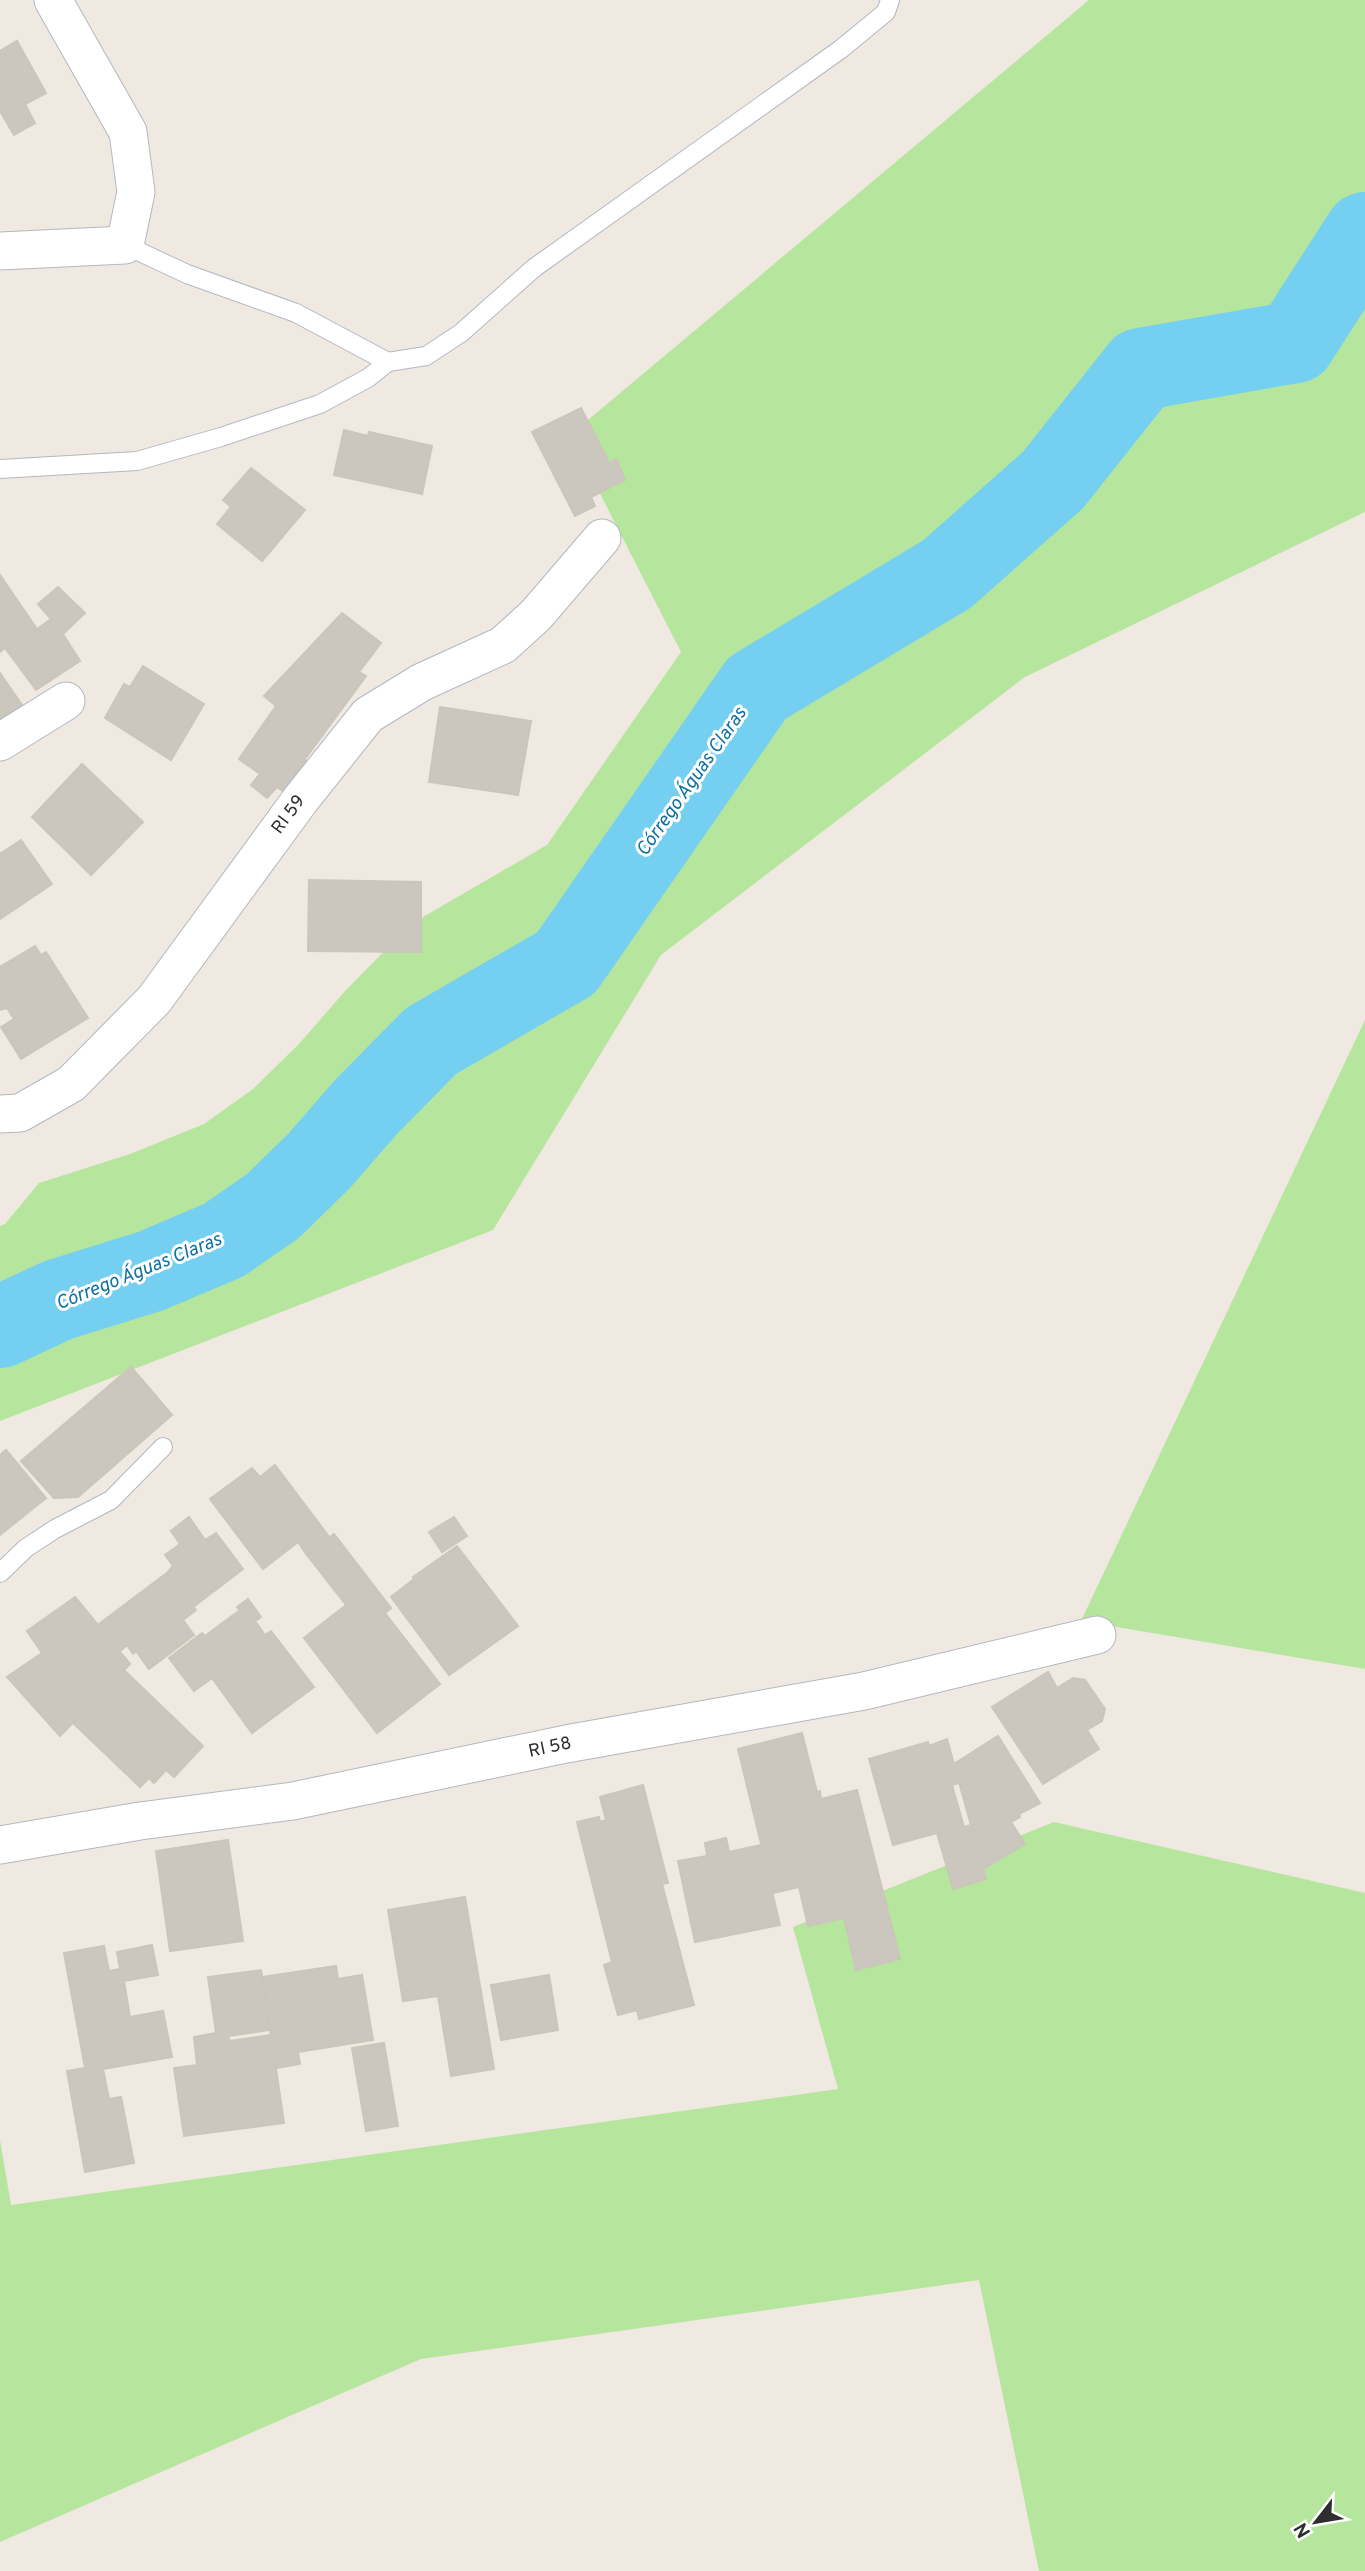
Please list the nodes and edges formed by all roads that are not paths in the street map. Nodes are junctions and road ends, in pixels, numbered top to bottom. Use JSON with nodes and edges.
{"nodes":[{"id":1,"x":53,"y":0,"type":"edge"},
{"id":2,"x":890,"y":0,"type":"edge"},
{"id":3,"x":125,"y":245,"type":"junction"},
{"id":4,"x":0,"y":251,"type":"edge"},
{"id":5,"x":388,"y":362,"type":"junction"},
{"id":6,"x":0,"y":469,"type":"edge"},
{"id":7,"x":602,"y":538,"type":"dead end"},
{"id":8,"x":66,"y":701,"type":"dead end"},
{"id":9,"x":0,"y":742,"type":"edge"},
{"id":10,"x":0,"y":1114,"type":"edge"},
{"id":11,"x":163,"y":1447,"type":"dead end"},
{"id":12,"x":0,"y":1573,"type":"edge"},
{"id":13,"x":1097,"y":1635,"type":"dead end"},
{"id":14,"x":0,"y":1845,"type":"edge"}],
"edges":[{"from":1,"to":3,"type":"street"},
{"from":2,"to":5,"type":"lane"},
{"from":3,"to":4,"type":"street"},
{"from":3,"to":5,"type":"lane"},
{"from":5,"to":6,"type":"lane"},
{"from":7,"to":10,"type":"street","name":"RI 59"},
{"from":8,"to":9,"type":"street"},
{"from":11,"to":12,"type":"lane"},
{"from":13,"to":14,"type":"street","name":"RI 58"}]}
